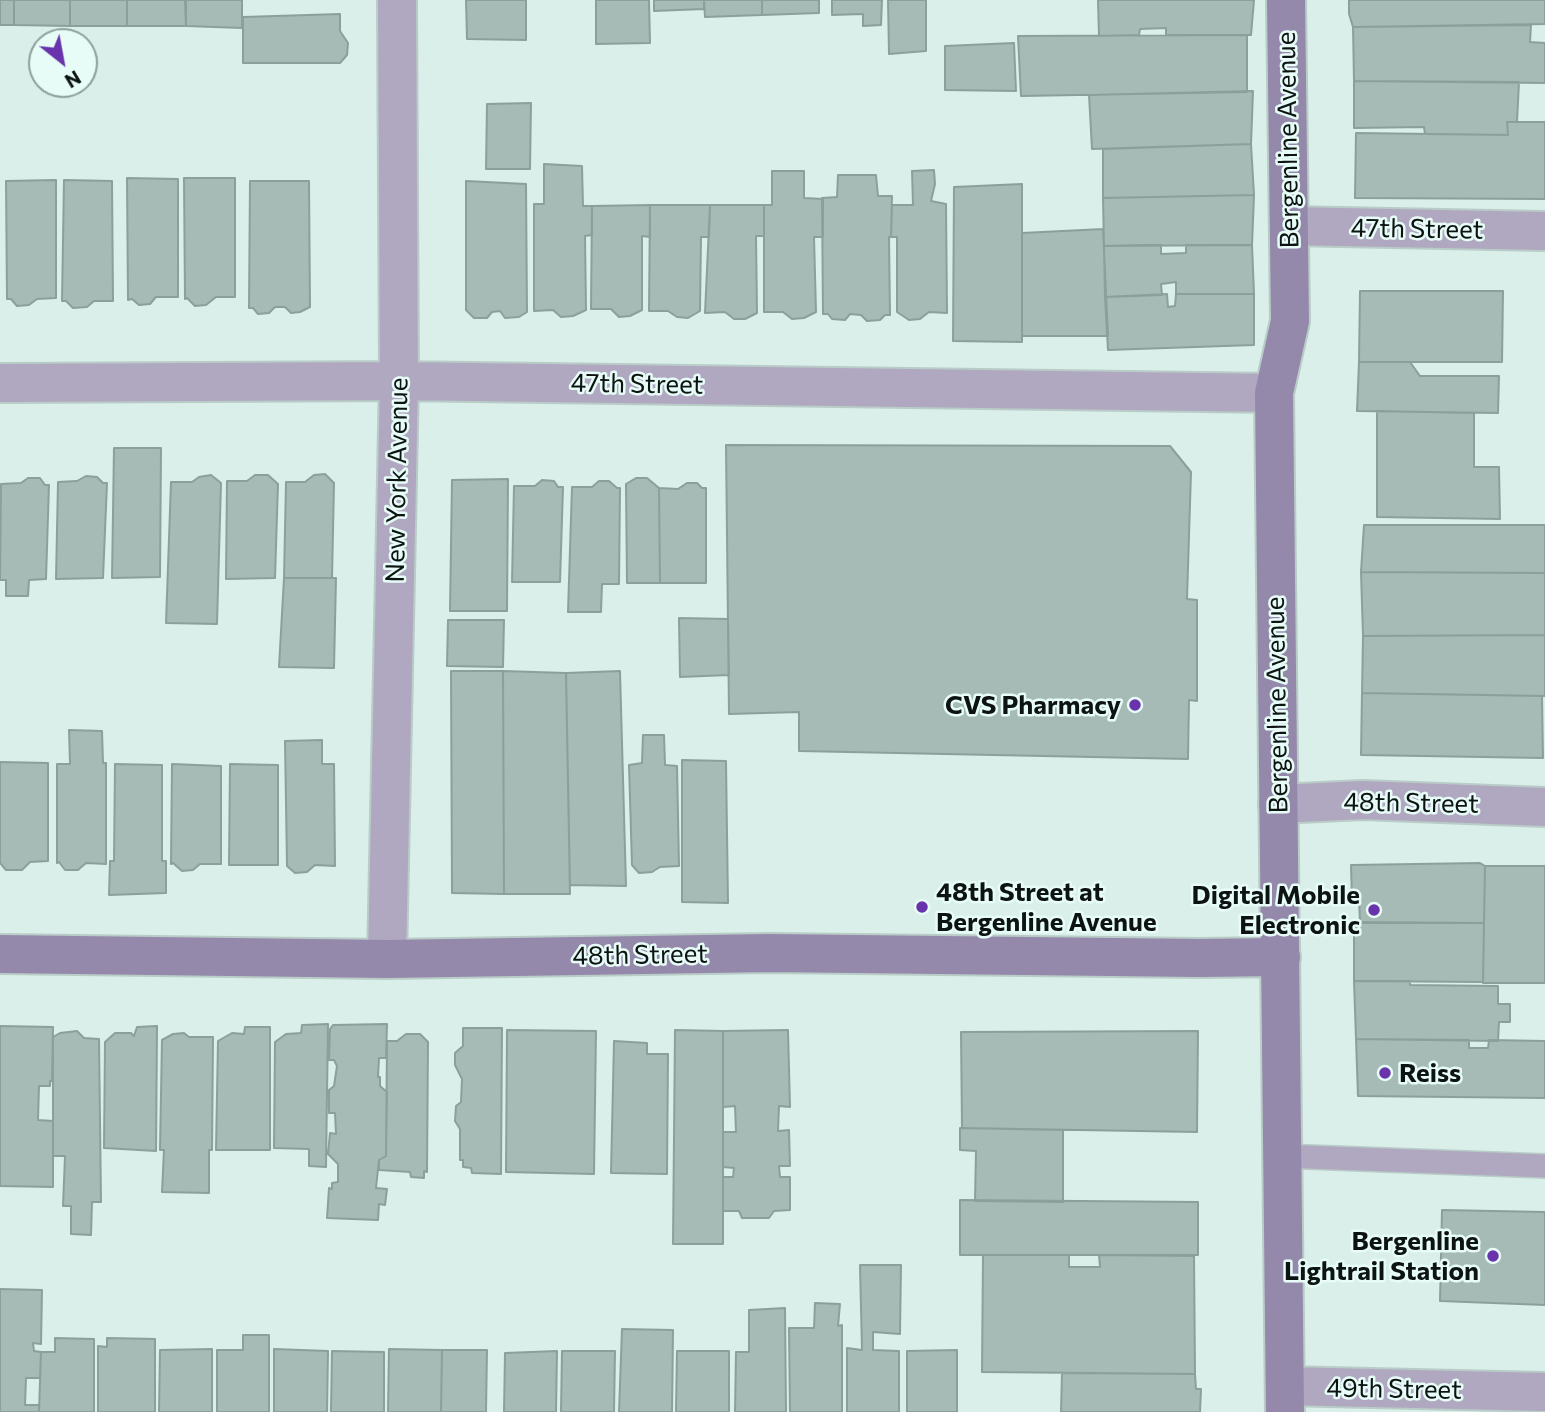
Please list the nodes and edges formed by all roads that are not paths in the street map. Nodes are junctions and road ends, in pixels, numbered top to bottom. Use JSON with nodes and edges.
{"nodes":[{"id":1,"x":397,"y":0,"type":"edge"},
{"id":2,"x":1286,"y":0,"type":"edge"},
{"id":3,"x":1289,"y":226,"type":"junction"},
{"id":4,"x":1545,"y":231,"type":"edge"},
{"id":5,"x":399,"y":381,"type":"junction"},
{"id":6,"x":0,"y":383,"type":"edge"},
{"id":7,"x":1274,"y":393,"type":"junction"},
{"id":8,"x":1278,"y":804,"type":"junction"},
{"id":9,"x":1545,"y":807,"type":"edge"},
{"id":10,"x":0,"y":954,"type":"edge"},
{"id":11,"x":1281,"y":957,"type":"junction"},
{"id":12,"x":387,"y":959,"type":"junction"},
{"id":13,"x":1281,"y":1156,"type":"junction"},
{"id":14,"x":1545,"y":1166,"type":"edge"},
{"id":15,"x":1545,"y":1392,"type":"edge"},
{"id":16,"x":1285,"y":1399,"type":"edge"}],
"edges":[{"from":1,"to":5,"type":"street","name":"New York Avenue"},
{"from":2,"to":3,"type":"street","name":"Bergenline Avenue"},
{"from":3,"to":4,"type":"street","name":"47th Street"},
{"from":3,"to":7,"type":"street","name":"Bergenline Avenue"},
{"from":5,"to":6,"type":"street","name":"47th Street"},
{"from":5,"to":7,"type":"street","name":"47th Street"},
{"from":5,"to":12,"type":"street","name":"New York Avenue"},
{"from":7,"to":8,"type":"street","name":"Bergenline Avenue"},
{"from":8,"to":9,"type":"street","name":"48th Street"},
{"from":8,"to":11,"type":"street","name":"Bergenline Avenue"},
{"from":10,"to":12,"type":"street","name":"48th Street"},
{"from":11,"to":12,"type":"street","name":"48th Street"},
{"from":11,"to":13,"type":"street","name":"Bergenline Avenue"},
{"from":13,"to":14,"type":"lane"},
{"from":13,"to":16,"type":"street","name":"Bergenline Avenue"},
{"from":15,"to":16,"type":"street","name":"49th Street"}]}
